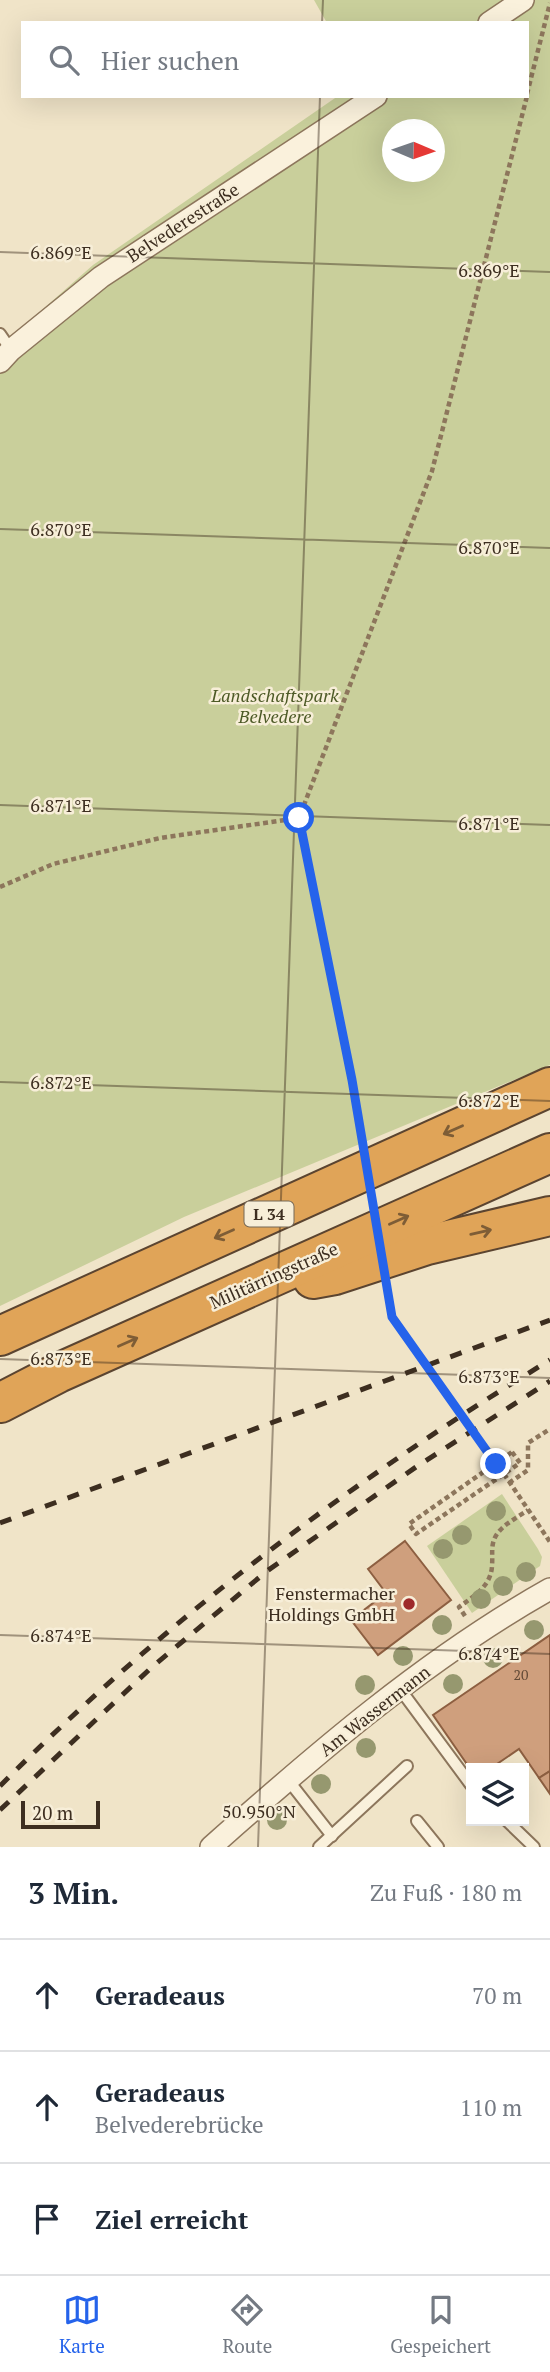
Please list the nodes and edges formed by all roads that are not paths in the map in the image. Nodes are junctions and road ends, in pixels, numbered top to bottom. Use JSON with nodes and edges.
{"nodes":[{"id":1,"x":523,"y":0,"type":"edge"},
{"id":2,"x":492,"y":21,"type":"edge"},
{"id":3,"x":373,"y":98,"type":"edge"},
{"id":4,"x":4,"y":349,"type":"edge"},
{"id":5,"x":546,"y":1088,"type":"edge"},
{"id":6,"x":550,"y":1153,"type":"edge"},
{"id":7,"x":550,"y":1216,"type":"edge"},
{"id":8,"x":225,"y":1298,"type":"junction"},
{"id":9,"x":0,"y":1336,"type":"edge"},
{"id":10,"x":0,"y":1403,"type":"edge"},
{"id":11,"x":550,"y":1589,"type":"edge"},
{"id":12,"x":400,"y":1689,"type":"junction"},
{"id":13,"x":407,"y":1766,"type":"dead end"},
{"id":14,"x":466,"y":1778,"type":"edge"},
{"id":15,"x":288,"y":1780,"type":"junction"},
{"id":16,"x":417,"y":1821,"type":"dead end"},
{"id":17,"x":512,"y":1826,"type":"edge"},
{"id":18,"x":332,"y":1836,"type":"junction"},
{"id":19,"x":211,"y":1847,"type":"edge"},
{"id":20,"x":319,"y":1847,"type":"edge"},
{"id":21,"x":438,"y":1847,"type":"edge"},
{"id":22,"x":534,"y":1847,"type":"edge"}],
"edges":[{"from":1,"to":2,"type":"street"},
{"from":3,"to":4,"type":"street","name":"Belvederestraße"},
{"from":5,"to":9,"type":"highway","number":"L 34","one_way":true},
{"from":8,"to":6,"type":"highway","name":"Militärringstraße","one_way":true},
{"from":8,"to":7,"type":"highway","one_way":true},
{"from":10,"to":8,"type":"highway","name":"Militärringstraße","one_way":true},
{"from":11,"to":12,"type":"street","name":"Am Wassermann"},
{"from":12,"to":14,"type":"lane"},
{"from":12,"to":15,"type":"street","name":"Am Wassermann"},
{"from":13,"to":18,"type":"lane"},
{"from":15,"to":18,"type":"lane"},
{"from":15,"to":19,"type":"street","name":"Am Wassermann"},
{"from":16,"to":21,"type":"lane"},
{"from":17,"to":22,"type":"lane"},
{"from":18,"to":20,"type":"lane"}]}
